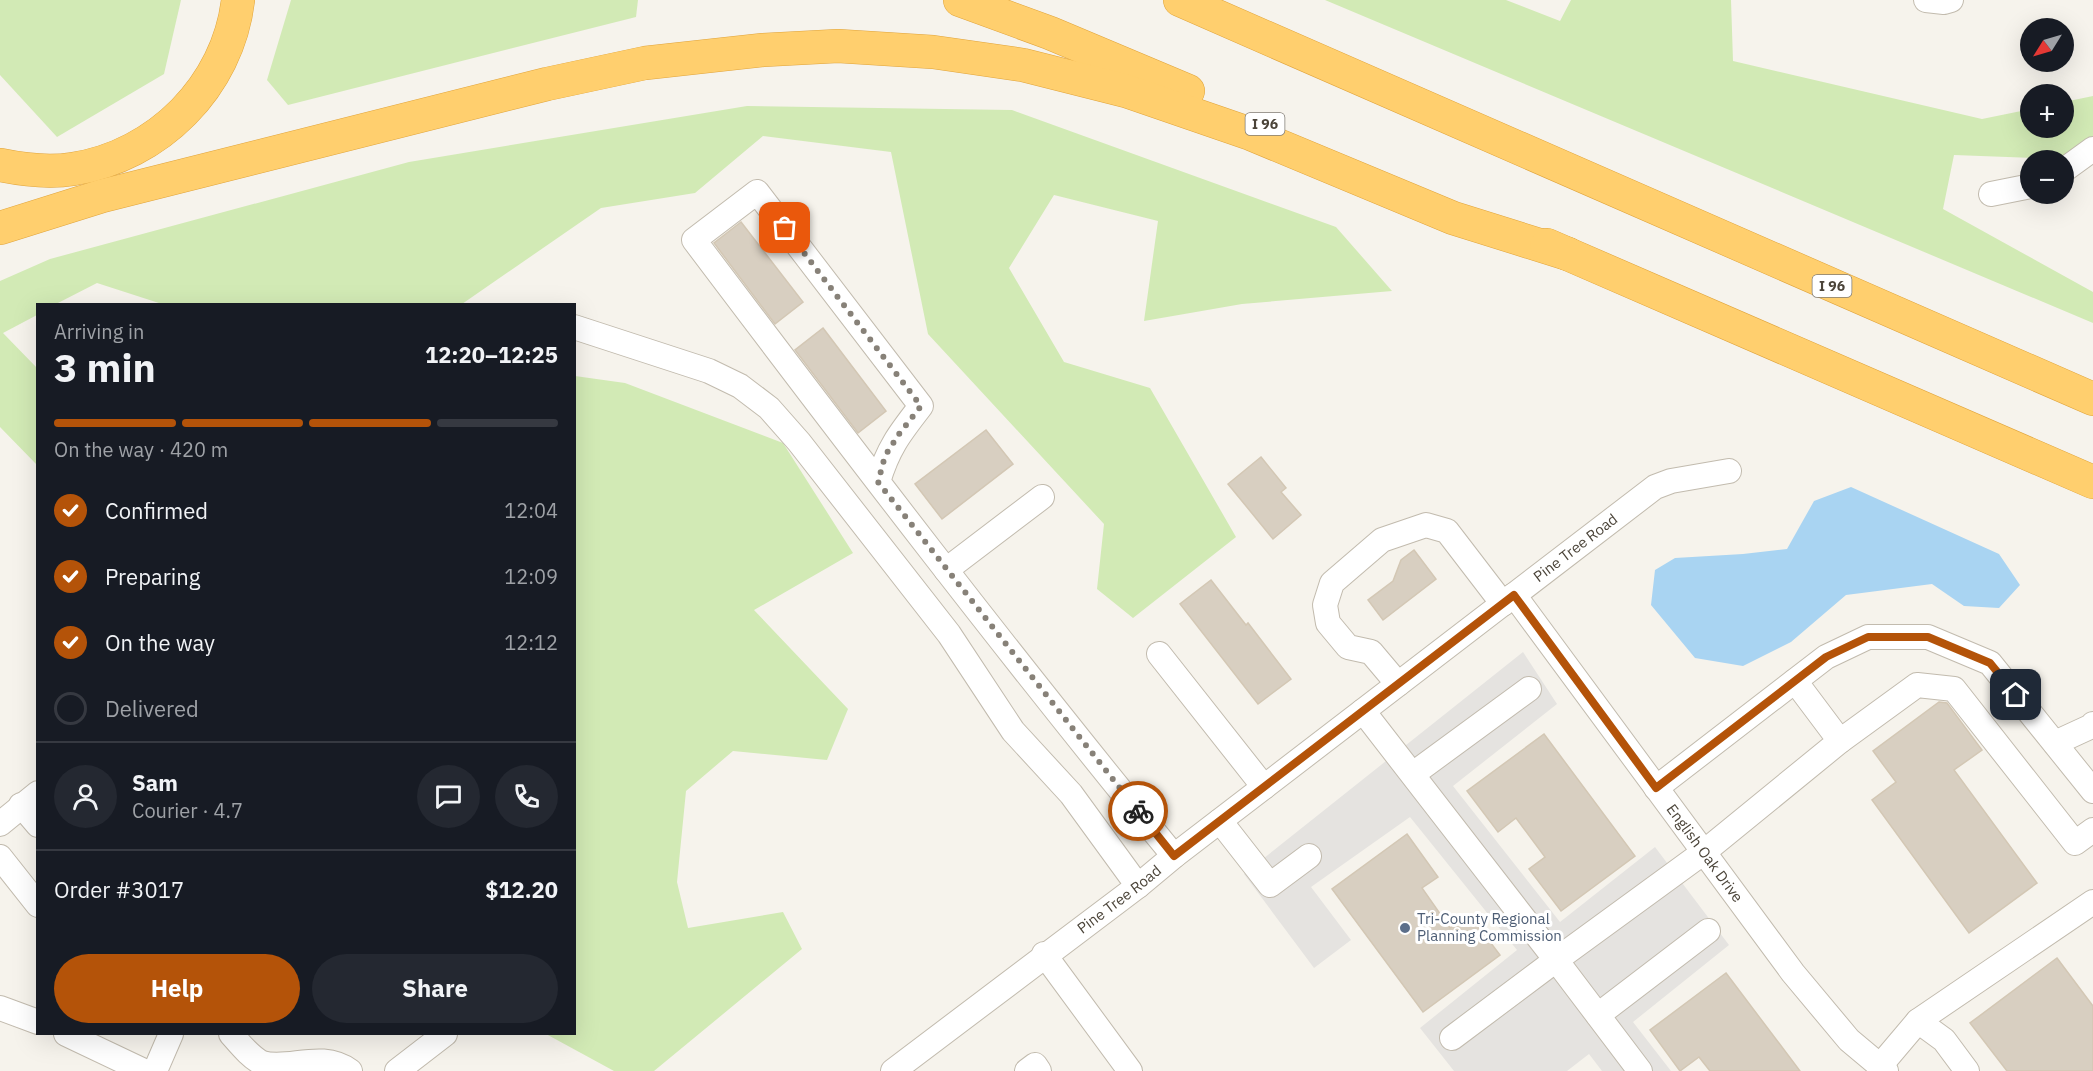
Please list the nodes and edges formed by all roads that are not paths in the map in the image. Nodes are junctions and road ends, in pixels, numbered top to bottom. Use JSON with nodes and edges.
{"nodes":[{"id":1,"x":238,"y":0,"type":"edge"},
{"id":2,"x":960,"y":0,"type":"edge"},
{"id":3,"x":1180,"y":0,"type":"edge"},
{"id":4,"x":1207,"y":0,"type":"edge"},
{"id":5,"x":1926,"y":0,"type":"edge"},
{"id":6,"x":1951,"y":0,"type":"edge"},
{"id":7,"x":1310,"y":58,"type":"junction"},
{"id":8,"x":2093,"y":149,"type":"edge"},
{"id":9,"x":2074,"y":163,"type":"edge"},
{"id":10,"x":0,"y":165,"type":"edge"},
{"id":11,"x":2020,"y":188,"type":"edge"},
{"id":12,"x":1991,"y":194,"type":"dead end"},
{"id":13,"x":0,"y":228,"type":"edge"},
{"id":14,"x":1568,"y":254,"type":"junction"},
{"id":15,"x":576,"y":328,"type":"edge"},
{"id":16,"x":2093,"y":399,"type":"edge"},
{"id":17,"x":1729,"y":471,"type":"dead end"},
{"id":18,"x":878,"y":482,"type":"junction"},
{"id":19,"x":2093,"y":482,"type":"edge"},
{"id":20,"x":1042,"y":497,"type":"dead end"},
{"id":21,"x":946,"y":570,"type":"junction"},
{"id":22,"x":1509,"y":600,"type":"junction"},
{"id":23,"x":1159,"y":654,"type":"dead end"},
{"id":24,"x":1795,"y":681,"type":"junction"},
{"id":25,"x":1398,"y":684,"type":"junction"},
{"id":26,"x":1529,"y":689,"type":"dead end"},
{"id":27,"x":1363,"y":711,"type":"junction"},
{"id":28,"x":2093,"y":725,"type":"edge"},
{"id":29,"x":1840,"y":741,"type":"junction"},
{"id":30,"x":2055,"y":743,"type":"junction"},
{"id":31,"x":1413,"y":774,"type":"junction"},
{"id":32,"x":1264,"y":787,"type":"junction"},
{"id":33,"x":1656,"y":788,"type":"junction"},
{"id":34,"x":2093,"y":790,"type":"edge"},
{"id":35,"x":29,"y":799,"type":"edge"},
{"id":36,"x":36,"y":819,"type":"edge"},
{"id":37,"x":1220,"y":821,"type":"junction"},
{"id":38,"x":0,"y":824,"type":"edge"},
{"id":39,"x":2093,"y":830,"type":"edge"},
{"id":40,"x":1704,"y":852,"type":"junction"},
{"id":41,"x":1310,"y":855,"type":"dead end"},
{"id":42,"x":1174,"y":856,"type":"junction"},
{"id":43,"x":0,"y":857,"type":"edge"},
{"id":44,"x":1138,"y":885,"type":"junction"},
{"id":45,"x":36,"y":902,"type":"edge"},
{"id":46,"x":2093,"y":902,"type":"edge"},
{"id":47,"x":1708,"y":931,"type":"dead end"},
{"id":48,"x":1044,"y":954,"type":"junction"},
{"id":49,"x":1556,"y":960,"type":"junction"},
{"id":50,"x":1,"y":1012,"type":"edge"},
{"id":51,"x":1598,"y":1015,"type":"junction"},
{"id":52,"x":36,"y":1021,"type":"edge"},
{"id":53,"x":1918,"y":1021,"type":"junction"},
{"id":54,"x":68,"y":1035,"type":"edge"},
{"id":55,"x":171,"y":1035,"type":"edge"},
{"id":56,"x":232,"y":1035,"type":"edge"},
{"id":57,"x":444,"y":1035,"type":"edge"},
{"id":58,"x":1452,"y":1038,"type":"dead end"},
{"id":59,"x":1883,"y":1069,"type":"edge"},
{"id":60,"x":144,"y":1071,"type":"edge"},
{"id":61,"x":154,"y":1071,"type":"edge"},
{"id":62,"x":350,"y":1071,"type":"edge"},
{"id":63,"x":398,"y":1071,"type":"edge"},
{"id":64,"x":893,"y":1071,"type":"edge"},
{"id":65,"x":1027,"y":1071,"type":"edge"},
{"id":66,"x":1039,"y":1071,"type":"edge"},
{"id":67,"x":1130,"y":1071,"type":"edge"},
{"id":68,"x":1640,"y":1071,"type":"edge"},
{"id":69,"x":1967,"y":1071,"type":"edge"}],
"edges":[{"from":1,"to":10,"type":"highway"},
{"from":2,"to":14,"type":"highway","number":"I 96"},
{"from":3,"to":7,"type":"highway","number":"I 96"},
{"from":4,"to":7,"type":"highway"},
{"from":5,"to":6,"type":"street"},
{"from":7,"to":16,"type":"highway","number":"I 96"},
{"from":8,"to":9,"type":"street"},
{"from":11,"to":12,"type":"street"},
{"from":13,"to":14,"type":"highway"},
{"from":14,"to":19,"type":"highway","number":"I 96"},
{"from":15,"to":44,"type":"street"},
{"from":17,"to":22,"type":"street","name":"Pine Tree Road"},
{"from":18,"to":18,"type":"street"},
{"from":18,"to":21,"type":"street"},
{"from":20,"to":21,"type":"street"},
{"from":21,"to":42,"type":"street"},
{"from":22,"to":25,"type":"street","name":"Pine Tree Road"},
{"from":22,"to":25,"type":"street","name":"English Oak Drive"},
{"from":22,"to":33,"type":"street","name":"English Oak Drive"},
{"from":23,"to":32,"type":"street"},
{"from":24,"to":29,"type":"street"},
{"from":24,"to":30,"type":"street"},
{"from":24,"to":33,"type":"street"},
{"from":25,"to":27,"type":"street","name":"Pine Tree Road"},
{"from":26,"to":31,"type":"street"},
{"from":27,"to":31,"type":"street"},
{"from":27,"to":32,"type":"street","name":"Pine Tree Road"},
{"from":28,"to":30,"type":"street"},
{"from":29,"to":39,"type":"street"},
{"from":29,"to":40,"type":"street"},
{"from":30,"to":34,"type":"street"},
{"from":31,"to":49,"type":"street"},
{"from":32,"to":37,"type":"street","name":"Pine Tree Road"},
{"from":33,"to":40,"type":"street","name":"English Oak Drive"},
{"from":35,"to":36,"type":"street"},
{"from":35,"to":38,"type":"street"},
{"from":37,"to":41,"type":"street"},
{"from":37,"to":42,"type":"street","name":"Pine Tree Road"},
{"from":40,"to":49,"type":"street"},
{"from":40,"to":59,"type":"street","name":"English Oak Drive"},
{"from":42,"to":44,"type":"street","name":"Pine Tree Road"},
{"from":43,"to":45,"type":"street"},
{"from":44,"to":48,"type":"street","name":"Pine Tree Road"},
{"from":46,"to":53,"type":"street"},
{"from":47,"to":51,"type":"street"},
{"from":48,"to":64,"type":"street","name":"Pine Tree Road"},
{"from":48,"to":67,"type":"street"},
{"from":49,"to":51,"type":"street"},
{"from":49,"to":58,"type":"street"},
{"from":50,"to":52,"type":"street"},
{"from":51,"to":68,"type":"street"},
{"from":53,"to":59,"type":"street"},
{"from":53,"to":69,"type":"street"},
{"from":54,"to":60,"type":"street"},
{"from":55,"to":61,"type":"street"},
{"from":56,"to":62,"type":"street"},
{"from":57,"to":63,"type":"street"},
{"from":65,"to":66,"type":"street"}]}
